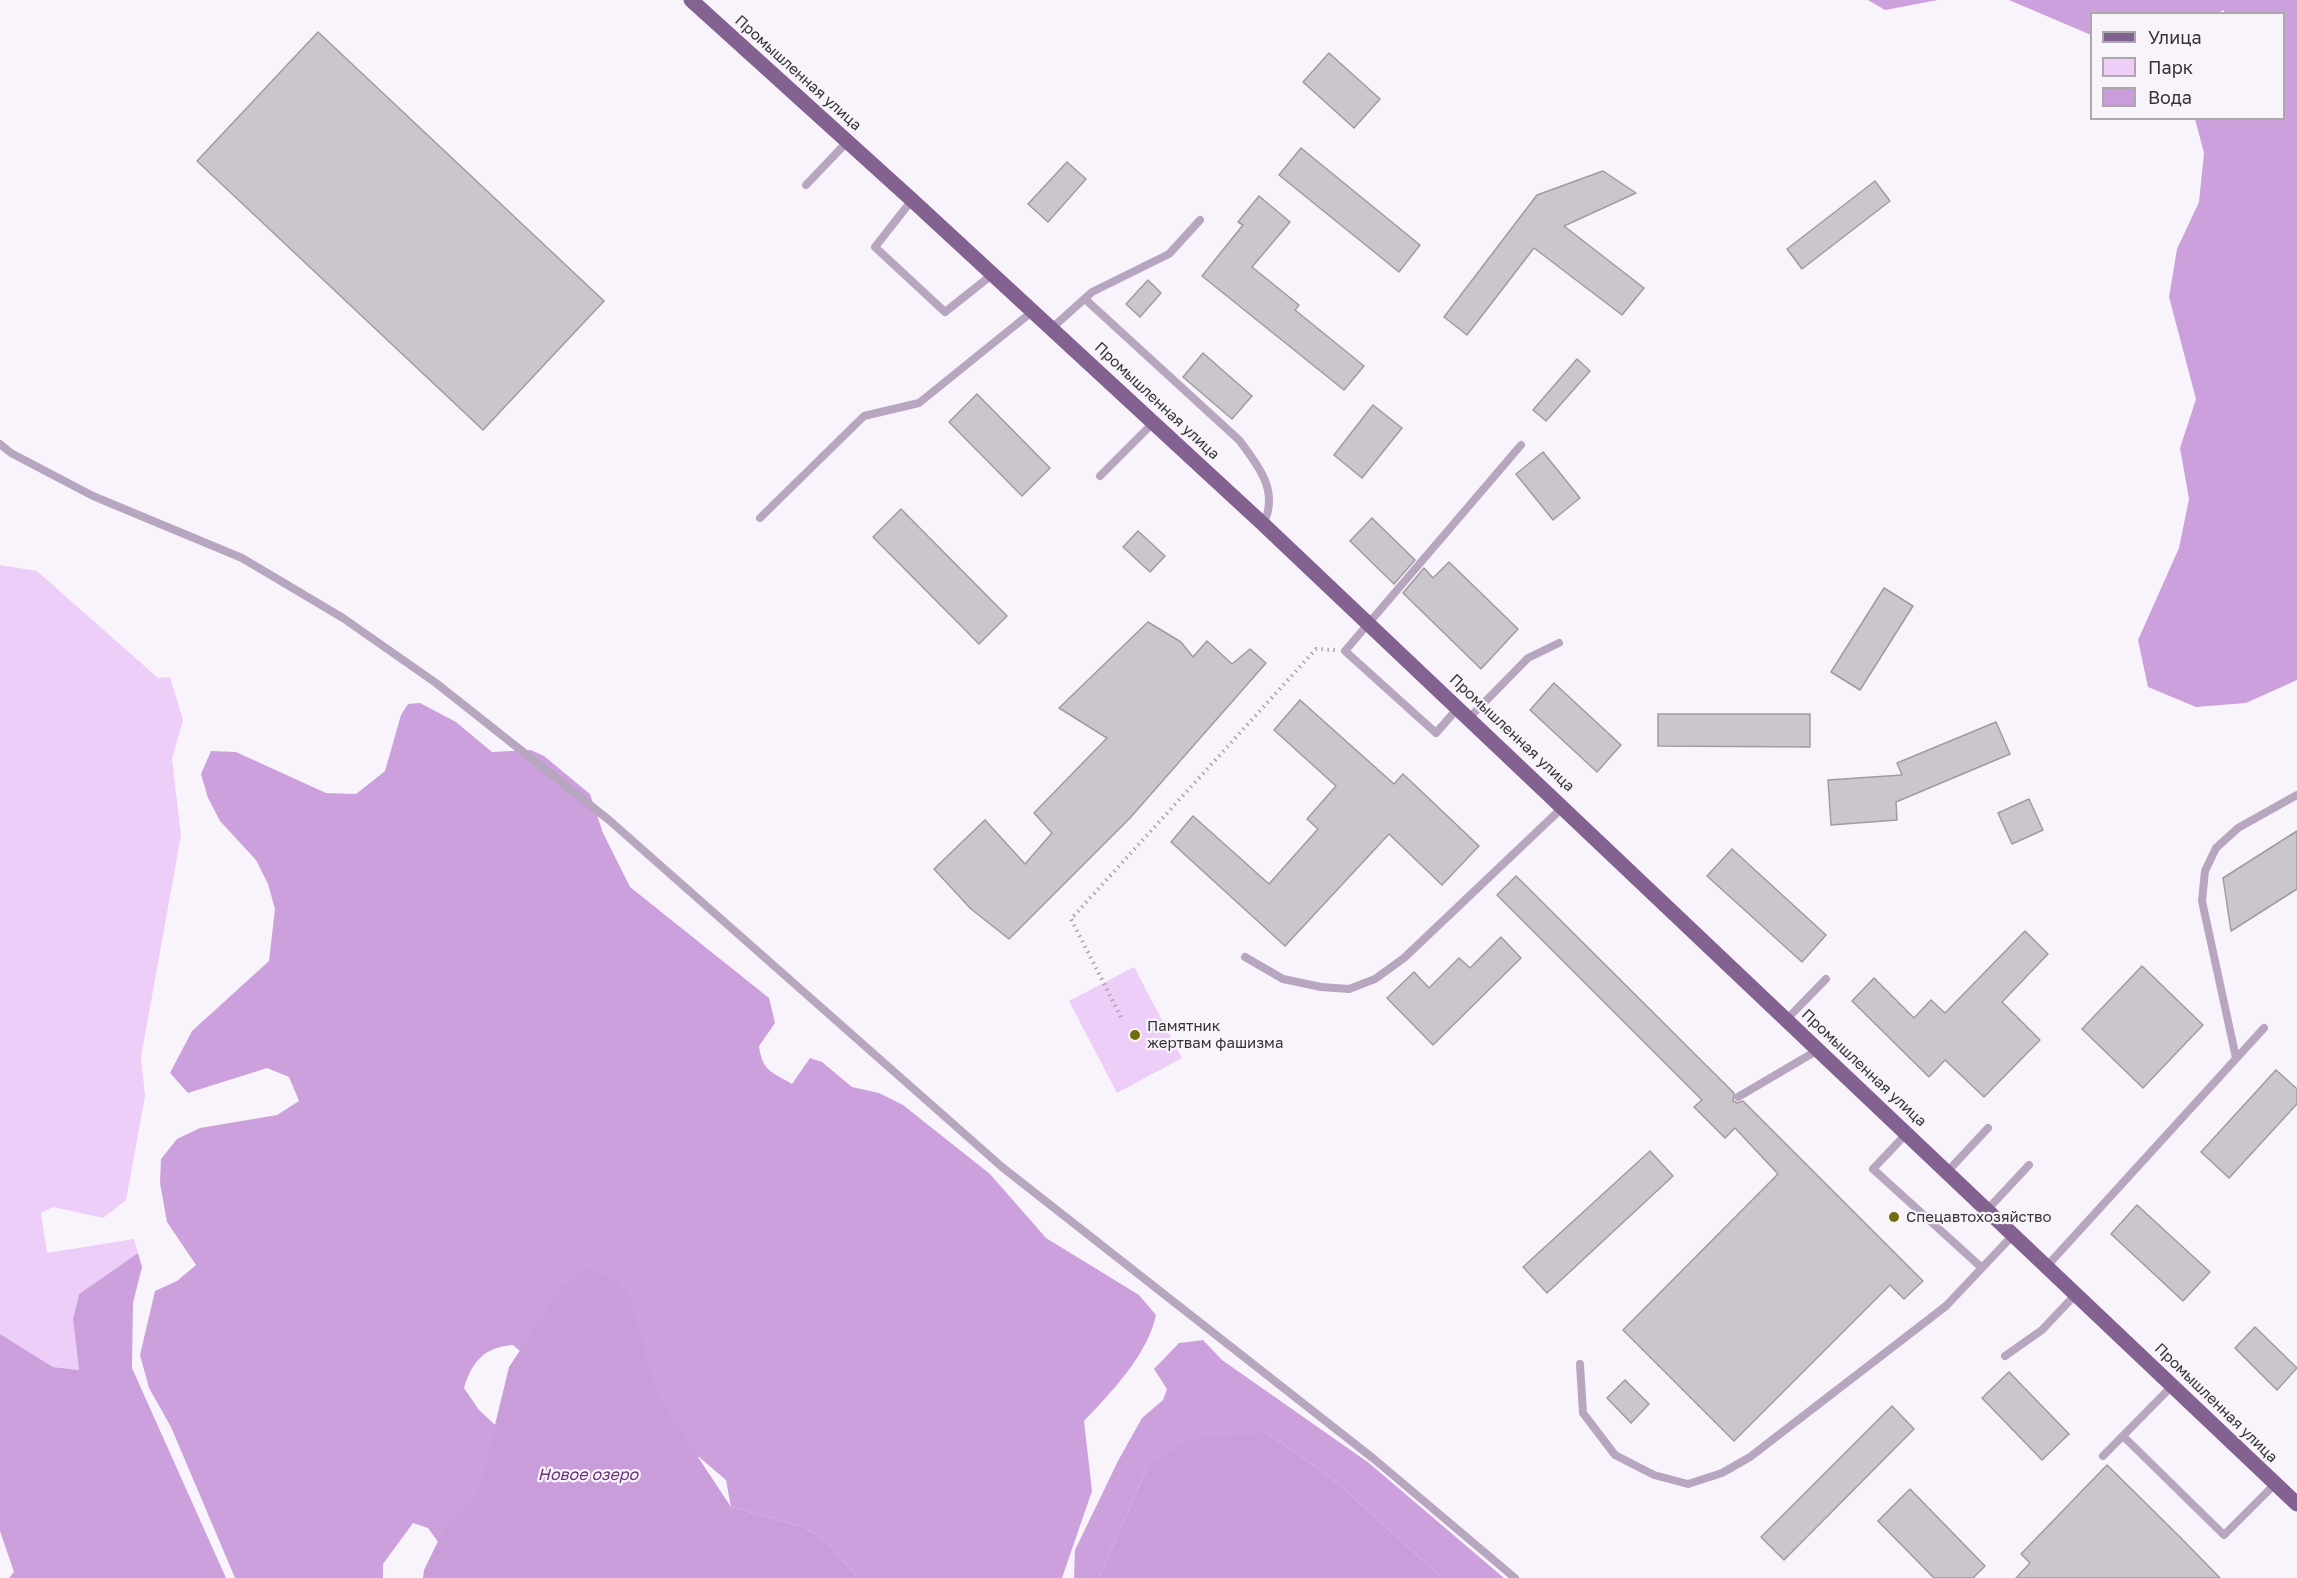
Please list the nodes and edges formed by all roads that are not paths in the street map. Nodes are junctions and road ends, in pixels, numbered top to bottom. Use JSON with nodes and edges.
{"nodes":[{"id":1,"x":691,"y":0,"type":"edge"},
{"id":2,"x":848,"y":141,"type":"junction"},
{"id":3,"x":806,"y":185,"type":"dead end"},
{"id":4,"x":912,"y":200,"type":"junction"},
{"id":5,"x":1200,"y":220,"type":"dead end"},
{"id":6,"x":993,"y":274,"type":"junction"},
{"id":7,"x":1085,"y":299,"type":"junction"},
{"id":8,"x":1033,"y":311,"type":"junction"},
{"id":9,"x":1052,"y":328,"type":"junction"},
{"id":10,"x":1154,"y":422,"type":"junction"},
{"id":11,"x":0,"y":444,"type":"edge"},
{"id":12,"x":1521,"y":445,"type":"dead end"},
{"id":13,"x":1100,"y":476,"type":"dead end"},
{"id":14,"x":760,"y":518,"type":"dead end"},
{"id":15,"x":1263,"y":524,"type":"junction"},
{"id":16,"x":1369,"y":623,"type":"junction"},
{"id":17,"x":1559,"y":643,"type":"dead end"},
{"id":18,"x":1464,"y":713,"type":"junction"},
{"id":19,"x":2297,"y":795,"type":"edge"},
{"id":20,"x":1563,"y":807,"type":"junction"},
{"id":21,"x":1245,"y":957,"type":"dead end"},
{"id":22,"x":1826,"y":980,"type":"dead end"},
{"id":23,"x":1786,"y":1020,"type":"junction"},
{"id":24,"x":2264,"y":1028,"type":"dead end"},
{"id":25,"x":1818,"y":1050,"type":"junction"},
{"id":26,"x":2236,"y":1058,"type":"junction"},
{"id":27,"x":1738,"y":1096,"type":"dead end"},
{"id":28,"x":1988,"y":1128,"type":"dead end"},
{"id":29,"x":1906,"y":1133,"type":"junction"},
{"id":30,"x":2029,"y":1165,"type":"dead end"},
{"id":31,"x":1948,"y":1171,"type":"junction"},
{"id":32,"x":1988,"y":1209,"type":"junction"},
{"id":33,"x":2014,"y":1234,"type":"junction"},
{"id":34,"x":2047,"y":1266,"type":"junction"},
{"id":35,"x":1982,"y":1268,"type":"junction"},
{"id":36,"x":2076,"y":1294,"type":"junction"},
{"id":37,"x":2005,"y":1356,"type":"dead end"},
{"id":38,"x":1580,"y":1364,"type":"dead end"},
{"id":39,"x":2172,"y":1386,"type":"junction"},
{"id":40,"x":2123,"y":1436,"type":"junction"},
{"id":41,"x":2103,"y":1456,"type":"dead end"},
{"id":42,"x":2276,"y":1484,"type":"junction"},
{"id":43,"x":2295,"y":1499,"type":"edge"},
{"id":44,"x":1515,"y":1578,"type":"edge"}],
"edges":[{"from":1,"to":2,"type":"main road","name":"Промышленная улица"},
{"from":2,"to":3,"type":"lane"},
{"from":2,"to":4,"type":"main road","name":"Промышленная улица"},
{"from":4,"to":6,"type":"main road","name":"Промышленная улица"},
{"from":4,"to":6,"type":"lane"},
{"from":5,"to":7,"type":"lane"},
{"from":6,"to":8,"type":"main road","name":"Промышленная улица"},
{"from":7,"to":9,"type":"lane"},
{"from":7,"to":15,"type":"lane"},
{"from":8,"to":9,"type":"main road","name":"Промышленная улица"},
{"from":8,"to":14,"type":"lane"},
{"from":9,"to":10,"type":"main road","name":"Промышленная улица"},
{"from":10,"to":13,"type":"lane"},
{"from":10,"to":15,"type":"main road","name":"Промышленная улица"},
{"from":11,"to":44,"type":"lane"},
{"from":12,"to":16,"type":"lane"},
{"from":15,"to":16,"type":"main road","name":"Промышленная улица"},
{"from":16,"to":18,"type":"main road","name":"Промышленная улица"},
{"from":16,"to":18,"type":"lane"},
{"from":17,"to":18,"type":"lane"},
{"from":18,"to":20,"type":"main road","name":"Промышленная улица"},
{"from":19,"to":26,"type":"lane"},
{"from":20,"to":21,"type":"lane"},
{"from":20,"to":23,"type":"main road","name":"Промышленная улица"},
{"from":22,"to":23,"type":"lane"},
{"from":23,"to":25,"type":"main road","name":"Промышленная улица"},
{"from":24,"to":26,"type":"lane"},
{"from":25,"to":27,"type":"lane"},
{"from":25,"to":29,"type":"main road","name":"Промышленная улица"},
{"from":26,"to":34,"type":"lane"},
{"from":28,"to":31,"type":"lane"},
{"from":29,"to":31,"type":"main road","name":"Промышленная улица"},
{"from":29,"to":35,"type":"lane"},
{"from":30,"to":32,"type":"lane"},
{"from":31,"to":32,"type":"main road","name":"Промышленная улица"},
{"from":32,"to":33,"type":"main road","name":"Промышленная улица"},
{"from":33,"to":34,"type":"main road","name":"Промышленная улица"},
{"from":33,"to":35,"type":"lane"},
{"from":34,"to":36,"type":"main road","name":"Промышленная улица"},
{"from":35,"to":38,"type":"lane"},
{"from":36,"to":37,"type":"lane"},
{"from":36,"to":39,"type":"main road","name":"Промышленная улица"},
{"from":39,"to":40,"type":"lane"},
{"from":39,"to":42,"type":"main road","name":"Промышленная улица"},
{"from":40,"to":41,"type":"lane"},
{"from":40,"to":42,"type":"lane"},
{"from":42,"to":43,"type":"main road","name":"Промышленная улица"}]}
